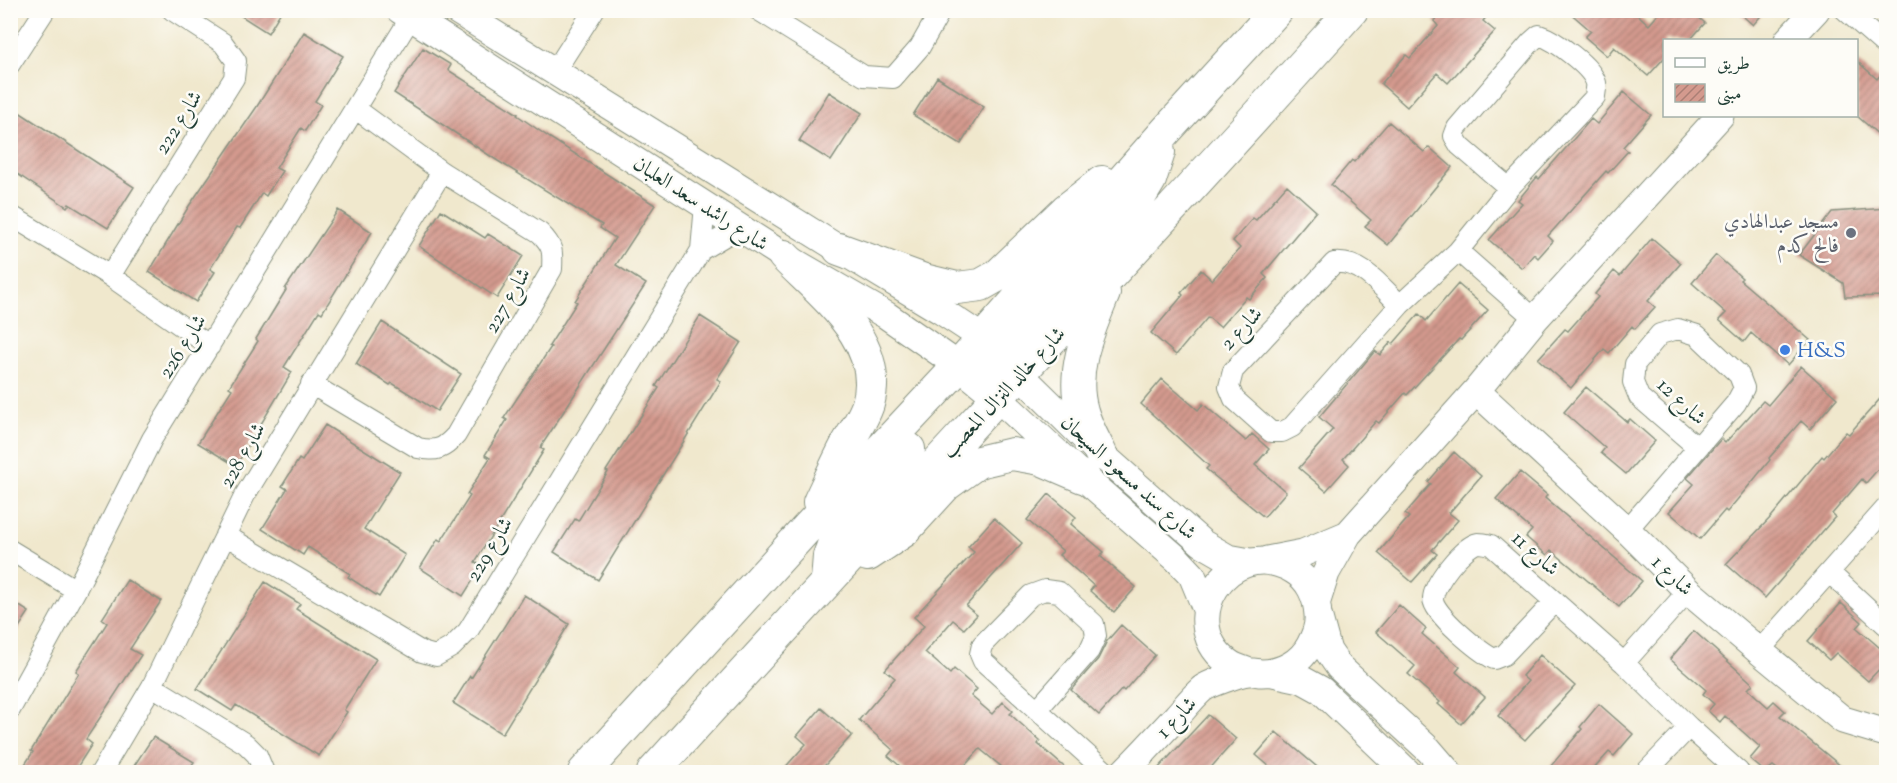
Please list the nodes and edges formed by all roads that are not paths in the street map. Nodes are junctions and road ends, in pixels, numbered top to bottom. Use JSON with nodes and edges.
{"nodes":[{"id":1,"x":45,"y":10,"type":"edge"},
{"id":2,"x":172,"y":10,"type":"edge"},
{"id":3,"x":456,"y":10,"type":"edge"},
{"id":4,"x":594,"y":10,"type":"edge"},
{"id":5,"x":758,"y":10,"type":"edge"},
{"id":6,"x":941,"y":10,"type":"edge"},
{"id":7,"x":1277,"y":10,"type":"edge"},
{"id":8,"x":1352,"y":10,"type":"edge"},
{"id":9,"x":1816,"y":10,"type":"edge"},
{"id":10,"x":1845,"y":10,"type":"edge"},
{"id":11,"x":406,"y":14,"type":"edge"},
{"id":12,"x":1789,"y":39,"type":"edge"},
{"id":13,"x":1887,"y":46,"type":"edge"},
{"id":14,"x":10,"y":64,"type":"edge"},
{"id":15,"x":555,"y":71,"type":"junction"},
{"id":16,"x":356,"y":109,"type":"junction"},
{"id":17,"x":1719,"y":117,"type":"edge"},
{"id":18,"x":1166,"y":131,"type":"junction"},
{"id":19,"x":442,"y":172,"type":"junction"},
{"id":20,"x":1509,"y":188,"type":"junction"},
{"id":21,"x":705,"y":205,"type":"junction"},
{"id":22,"x":10,"y":215,"type":"edge"},
{"id":23,"x":740,"y":227,"type":"junction"},
{"id":24,"x":839,"y":249,"type":"junction"},
{"id":25,"x":701,"y":250,"type":"junction"},
{"id":26,"x":1458,"y":251,"type":"junction"},
{"id":27,"x":784,"y":256,"type":"junction"},
{"id":28,"x":1111,"y":275,"type":"junction"},
{"id":29,"x":110,"y":276,"type":"junction"},
{"id":30,"x":1400,"y":305,"type":"junction"},
{"id":31,"x":1535,"y":319,"type":"junction"},
{"id":32,"x":210,"y":346,"type":"junction"},
{"id":33,"x":1001,"y":355,"type":"junction"},
{"id":34,"x":966,"y":372,"type":"junction"},
{"id":35,"x":311,"y":384,"type":"junction"},
{"id":36,"x":1476,"y":391,"type":"junction"},
{"id":37,"x":998,"y":398,"type":"junction"},
{"id":38,"x":1697,"y":447,"type":"junction"},
{"id":39,"x":1092,"y":466,"type":"junction"},
{"id":40,"x":1887,"y":508,"type":"edge"},
{"id":41,"x":808,"y":527,"type":"junction"},
{"id":42,"x":1628,"y":530,"type":"junction"},
{"id":43,"x":1348,"y":534,"type":"junction"},
{"id":44,"x":225,"y":535,"type":"junction"},
{"id":45,"x":10,"y":550,"type":"edge"},
{"id":46,"x":1258,"y":561,"type":"junction"},
{"id":47,"x":1830,"y":573,"type":"junction"},
{"id":48,"x":827,"y":581,"type":"junction"},
{"id":49,"x":76,"y":590,"type":"junction"},
{"id":50,"x":1688,"y":591,"type":"junction"},
{"id":51,"x":1554,"y":602,"type":"junction"},
{"id":52,"x":1206,"y":609,"type":"junction"},
{"id":53,"x":1318,"y":609,"type":"junction"},
{"id":54,"x":1887,"y":625,"type":"edge"},
{"id":55,"x":1209,"y":636,"type":"junction"},
{"id":56,"x":1759,"y":651,"type":"junction"},
{"id":57,"x":1624,"y":663,"type":"junction"},
{"id":58,"x":1261,"y":672,"type":"junction"},
{"id":59,"x":152,"y":686,"type":"junction"},
{"id":60,"x":1203,"y":688,"type":"junction"},
{"id":61,"x":10,"y":710,"type":"edge"},
{"id":62,"x":1037,"y":710,"type":"junction"},
{"id":63,"x":1689,"y":727,"type":"junction"},
{"id":64,"x":1887,"y":733,"type":"edge"},
{"id":65,"x":100,"y":772,"type":"edge"},
{"id":66,"x":264,"y":772,"type":"edge"},
{"id":67,"x":584,"y":772,"type":"edge"},
{"id":68,"x":652,"y":772,"type":"edge"},
{"id":69,"x":1106,"y":772,"type":"edge"},
{"id":70,"x":1124,"y":772,"type":"edge"},
{"id":71,"x":1407,"y":772,"type":"edge"},
{"id":72,"x":1448,"y":772,"type":"edge"},
{"id":73,"x":1646,"y":772,"type":"edge"},
{"id":74,"x":1739,"y":772,"type":"edge"}],
"edges":[{"from":1,"to":14,"type":"street"},
{"from":2,"to":29,"type":"street","name":"شارع 222"},
{"from":3,"to":15,"type":"main road","name":"شارع راشد سعد العلبان"},
{"from":4,"to":15,"type":"street"},
{"from":5,"to":6,"type":"street"},
{"from":7,"to":18,"type":"main road","name":"شارع خالد النزال المعصب"},
{"from":8,"to":28,"type":"main road","name":"شارع خالد النزال المعصب"},
{"from":9,"to":12,"type":"main road"},
{"from":10,"to":13,"type":"street"},
{"from":11,"to":16,"type":"street","name":"شارع 226"},
{"from":11,"to":21,"type":"main road","name":"شارع راشد سعد العلبان"},
{"from":15,"to":24,"type":"main road","name":"شارع راشد سعد العلبان"},
{"from":16,"to":19,"type":"street","name":"شارع 227"},
{"from":16,"to":32,"type":"street","name":"شارع 226"},
{"from":17,"to":31,"type":"main road"},
{"from":18,"to":24,"type":"main road"},
{"from":18,"to":33,"type":"main road","name":"شارع خالد النزال المعصب"},
{"from":19,"to":35,"type":"street","name":"شارع 228"},
{"from":19,"to":35,"type":"street","name":"شارع 227"},
{"from":20,"to":20,"type":"street","name":"شارع 2"},
{"from":20,"to":26,"type":"street","name":"شارع 2"},
{"from":21,"to":23,"type":"main road","name":"شارع راشد سعد العلبان"},
{"from":21,"to":25,"type":"street","name":"شارع 229"},
{"from":22,"to":29,"type":"street"},
{"from":23,"to":25,"type":"street","name":"شارع 229"},
{"from":23,"to":27,"type":"main road","name":"شارع راشد سعد العلبان"},
{"from":24,"to":33,"type":"main road","name":"شارع راشد سعد العلبان"},
{"from":25,"to":44,"type":"street","name":"شارع 229"},
{"from":26,"to":30,"type":"street","name":"شارع 2"},
{"from":26,"to":31,"type":"street"},
{"from":27,"to":34,"type":"main road","name":"شارع راشد سعد العلبان"},
{"from":27,"to":41,"type":"main road"},
{"from":28,"to":33,"type":"main road","name":"شارع خالد النزال المعصب"},
{"from":28,"to":39,"type":"main road"},
{"from":29,"to":32,"type":"street"},
{"from":30,"to":30,"type":"street","name":"شارع 2"},
{"from":31,"to":36,"type":"main road"},
{"from":32,"to":49,"type":"street","name":"شارع 226"},
{"from":33,"to":34,"type":"main road","name":"شارع خالد النزال المعصب"},
{"from":33,"to":37,"type":"main road","name":"شارع خالد النزال المعصب"},
{"from":33,"to":39,"type":"main road","name":"شارع سند مسعود السيحان"},
{"from":34,"to":37,"type":"main road","name":"شارع راشد سعد العلبان"},
{"from":34,"to":41,"type":"main road","name":"شارع خالد النزال المعصب"},
{"from":34,"to":48,"type":"main road"},
{"from":35,"to":44,"type":"street","name":"شارع 228"},
{"from":36,"to":42,"type":"main road","name":"شارع 1"},
{"from":36,"to":43,"type":"main road"},
{"from":37,"to":39,"type":"main road","name":"شارع سند مسعود السيحان"},
{"from":37,"to":48,"type":"main road","name":"شارع خالد النزال المعصب"},
{"from":38,"to":38,"type":"street","name":"شارع 12"},
{"from":38,"to":42,"type":"street","name":"شارع 12"},
{"from":39,"to":46,"type":"main road","name":"شارع سند مسعود السيحان"},
{"from":39,"to":48,"type":"main road"},
{"from":39,"to":52,"type":"main road","name":"شارع سند مسعود السيحان"},
{"from":40,"to":47,"type":"street"},
{"from":41,"to":67,"type":"main road","name":"شارع خالد النزال المعصب"},
{"from":42,"to":50,"type":"main road","name":"شارع 1"},
{"from":43,"to":46,"type":"main road"},
{"from":43,"to":53,"type":"main road"},
{"from":44,"to":59,"type":"street","name":"شارع 228"},
{"from":45,"to":49,"type":"street"},
{"from":46,"to":52,"type":"main road"},
{"from":46,"to":53,"type":"main road"},
{"from":47,"to":54,"type":"street"},
{"from":47,"to":56,"type":"street"},
{"from":48,"to":68,"type":"main road","name":"شارع خالد النزال المعصب"},
{"from":49,"to":61,"type":"street","name":"شارع 226"},
{"from":50,"to":56,"type":"main road","name":"شارع 1"},
{"from":50,"to":57,"type":"street"},
{"from":51,"to":51,"type":"street","name":"شارع 11"},
{"from":51,"to":57,"type":"street","name":"شارع 11"},
{"from":52,"to":55,"type":"main road"},
{"from":53,"to":58,"type":"main road"},
{"from":53,"to":72,"type":"main road"},
{"from":55,"to":58,"type":"main road"},
{"from":55,"to":60,"type":"main road","name":"شارع 1"},
{"from":56,"to":64,"type":"main road","name":"شارع 1"},
{"from":57,"to":63,"type":"street","name":"شارع 11"},
{"from":58,"to":60,"type":"main road","name":"شارع 1"},
{"from":58,"to":71,"type":"main road"},
{"from":59,"to":65,"type":"street","name":"شارع 228"},
{"from":59,"to":66,"type":"street"},
{"from":60,"to":70,"type":"main road","name":"شارع 1"},
{"from":62,"to":62,"type":"street"},
{"from":62,"to":69,"type":"street"},
{"from":63,"to":73,"type":"street"},
{"from":63,"to":74,"type":"street","name":"شارع 11"}]}
